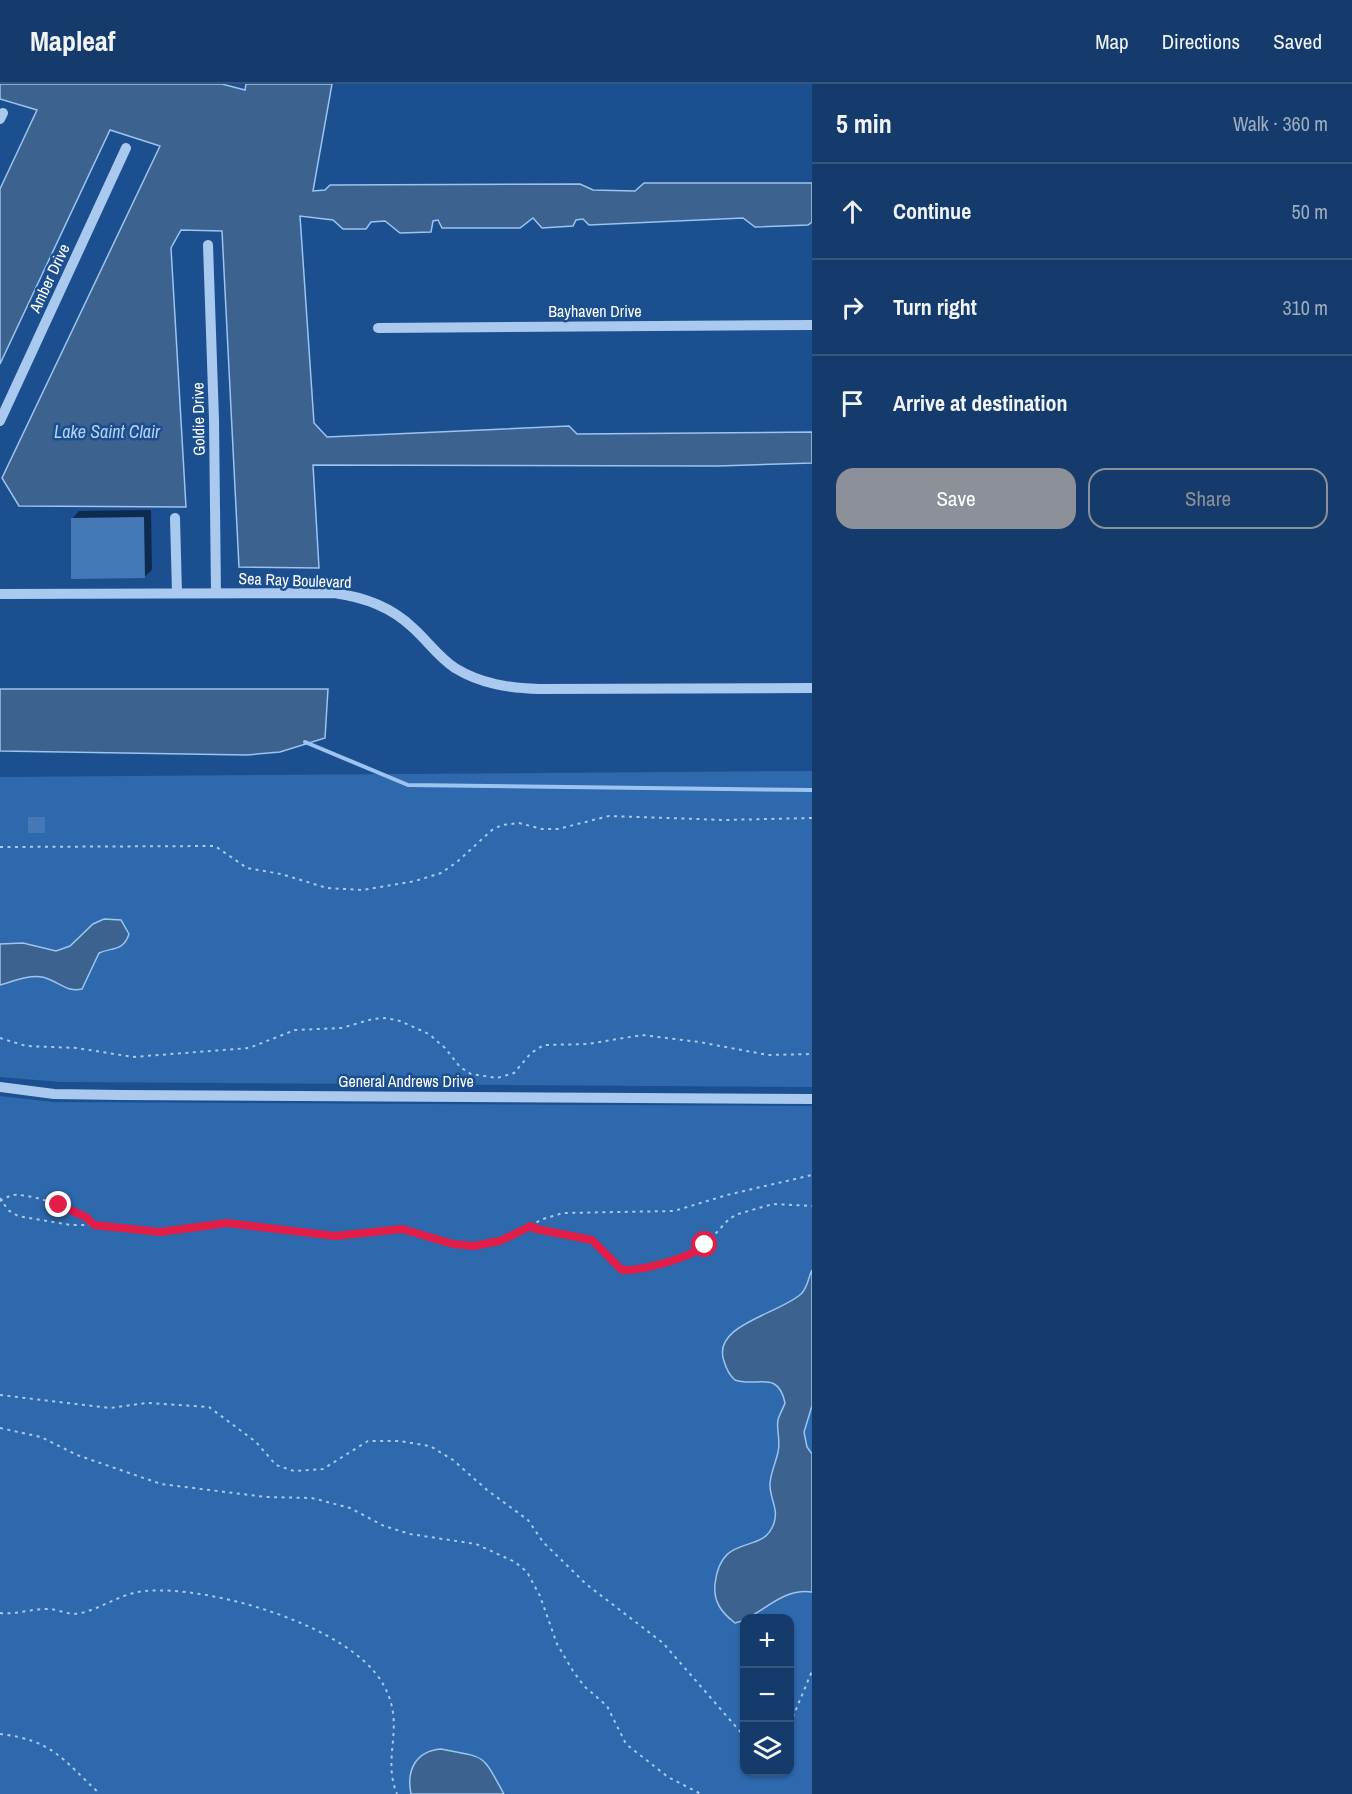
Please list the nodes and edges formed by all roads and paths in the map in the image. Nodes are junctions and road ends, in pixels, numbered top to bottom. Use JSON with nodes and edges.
{"nodes":[{"id":1,"x":126,"y":148,"type":"dead end"},
{"id":2,"x":208,"y":245,"type":"dead end"},
{"id":3,"x":812,"y":325,"type":"edge"},
{"id":4,"x":378,"y":328,"type":"dead end"},
{"id":5,"x":0,"y":421,"type":"edge"},
{"id":6,"x":175,"y":518,"type":"dead end"},
{"id":7,"x":177,"y":593,"type":"junction"},
{"id":8,"x":216,"y":593,"type":"junction"},
{"id":9,"x":0,"y":594,"type":"edge"},
{"id":10,"x":812,"y":687,"type":"edge"},
{"id":11,"x":812,"y":818,"type":"edge"},
{"id":12,"x":0,"y":847,"type":"edge"},
{"id":13,"x":0,"y":1038,"type":"edge"},
{"id":14,"x":812,"y":1054,"type":"edge"},
{"id":15,"x":0,"y":1087,"type":"edge"},
{"id":16,"x":812,"y":1099,"type":"edge"},
{"id":17,"x":812,"y":1175,"type":"edge"},
{"id":18,"x":1,"y":1200,"type":"edge"},
{"id":19,"x":812,"y":1206,"type":"edge"},
{"id":20,"x":94,"y":1225,"type":"junction"},
{"id":21,"x":531,"y":1226,"type":"junction"},
{"id":22,"x":0,"y":1395,"type":"edge"},
{"id":23,"x":0,"y":1428,"type":"edge"},
{"id":24,"x":0,"y":1613,"type":"edge"},
{"id":25,"x":812,"y":1671,"type":"edge"},
{"id":26,"x":790,"y":1722,"type":"edge"},
{"id":27,"x":740,"y":1731,"type":"edge"},
{"id":28,"x":0,"y":1734,"type":"edge"},
{"id":29,"x":100,"y":1794,"type":"edge"},
{"id":30,"x":397,"y":1794,"type":"edge"},
{"id":31,"x":701,"y":1794,"type":"edge"}],
"edges":[{"from":1,"to":5,"type":"street","name":"Amber Drive"},
{"from":2,"to":8,"type":"street","name":"Goldie Drive"},
{"from":3,"to":4,"type":"street","name":"Bayhaven Drive"},
{"from":6,"to":7,"type":"street"},
{"from":7,"to":8,"type":"street","name":"Sea Ray Boulevard"},
{"from":7,"to":9,"type":"street","name":"Sea Ray Boulevard"},
{"from":8,"to":10,"type":"street","name":"Sea Ray Boulevard"},
{"from":11,"to":12,"type":"path"},
{"from":13,"to":14,"type":"path"},
{"from":15,"to":16,"type":"street","name":"General Andrews Drive"},
{"from":17,"to":21,"type":"path"},
{"from":18,"to":20,"type":"path"},
{"from":18,"to":20,"type":"path"},
{"from":19,"to":21,"type":"path"},
{"from":20,"to":21,"type":"path"},
{"from":22,"to":27,"type":"path"},
{"from":23,"to":31,"type":"path"},
{"from":24,"to":30,"type":"path"},
{"from":25,"to":26,"type":"path"},
{"from":28,"to":29,"type":"path"}]}
